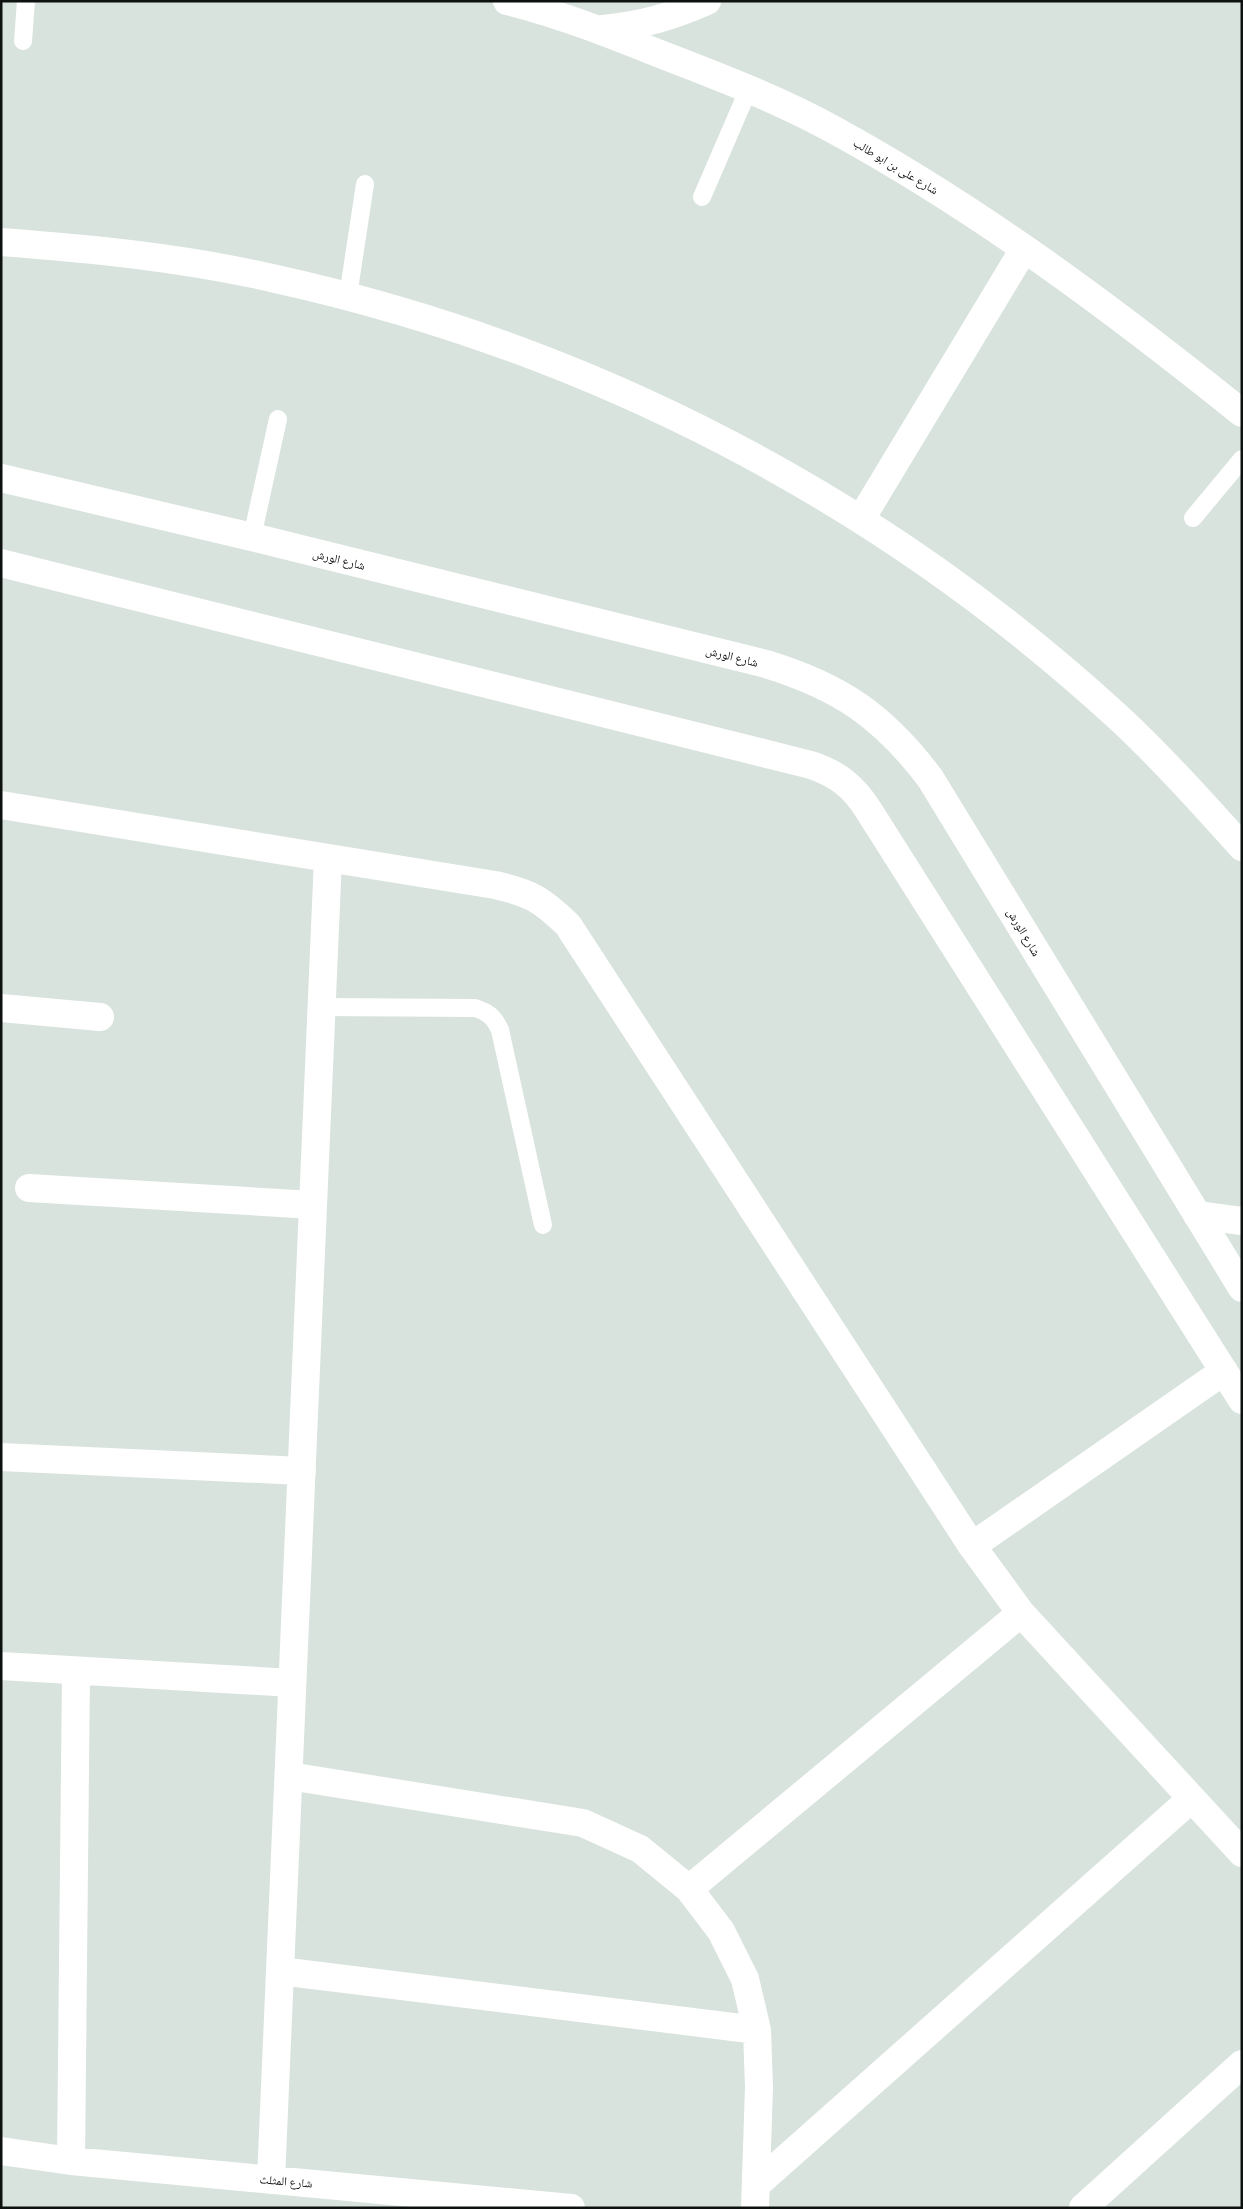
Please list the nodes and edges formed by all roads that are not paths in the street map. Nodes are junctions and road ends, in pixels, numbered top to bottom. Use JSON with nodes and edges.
{"nodes":[{"id":1,"x":26,"y":1,"type":"edge"},
{"id":2,"x":507,"y":1,"type":"edge"},
{"id":3,"x":707,"y":1,"type":"edge"},
{"id":4,"x":599,"y":30,"type":"junction"},
{"id":5,"x":23,"y":41,"type":"dead end"},
{"id":6,"x":749,"y":88,"type":"junction"},
{"id":7,"x":366,"y":184,"type":"dead end"},
{"id":8,"x":702,"y":197,"type":"dead end"},
{"id":9,"x":1,"y":242,"type":"edge"},
{"id":10,"x":1024,"y":249,"type":"junction"},
{"id":11,"x":348,"y":296,"type":"junction"},
{"id":12,"x":1242,"y":413,"type":"edge"},
{"id":13,"x":278,"y":419,"type":"dead end"},
{"id":14,"x":1242,"y":459,"type":"edge"},
{"id":15,"x":1,"y":478,"type":"edge"},
{"id":16,"x":1193,"y":518,"type":"dead end"},
{"id":17,"x":861,"y":519,"type":"junction"},
{"id":18,"x":252,"y":537,"type":"junction"},
{"id":19,"x":1,"y":563,"type":"edge"},
{"id":20,"x":1,"y":805,"type":"edge"},
{"id":21,"x":1242,"y":847,"type":"edge"},
{"id":22,"x":328,"y":858,"type":"junction"},
{"id":23,"x":322,"y":1007,"type":"junction"},
{"id":24,"x":1,"y":1008,"type":"edge"},
{"id":25,"x":100,"y":1017,"type":"dead end"},
{"id":26,"x":29,"y":1188,"type":"dead end"},
{"id":27,"x":313,"y":1205,"type":"junction"},
{"id":28,"x":1197,"y":1215,"type":"junction"},
{"id":29,"x":1242,"y":1221,"type":"edge"},
{"id":30,"x":543,"y":1225,"type":"dead end"},
{"id":31,"x":1242,"y":1288,"type":"edge"},
{"id":32,"x":1224,"y":1371,"type":"junction"},
{"id":33,"x":1242,"y":1400,"type":"edge"},
{"id":34,"x":1,"y":1458,"type":"edge"},
{"id":35,"x":302,"y":1471,"type":"junction"},
{"id":36,"x":972,"y":1546,"type":"junction"},
{"id":37,"x":1021,"y":1613,"type":"junction"},
{"id":38,"x":1,"y":1666,"type":"edge"},
{"id":39,"x":76,"y":1671,"type":"junction"},
{"id":40,"x":292,"y":1683,"type":"junction"},
{"id":41,"x":289,"y":1776,"type":"junction"},
{"id":42,"x":1191,"y":1799,"type":"junction"},
{"id":43,"x":1242,"y":1853,"type":"edge"},
{"id":44,"x":689,"y":1889,"type":"junction"},
{"id":45,"x":280,"y":1971,"type":"junction"},
{"id":46,"x":757,"y":2030,"type":"junction"},
{"id":47,"x":1242,"y":2064,"type":"edge"},
{"id":48,"x":1,"y":2151,"type":"edge"},
{"id":49,"x":71,"y":2161,"type":"junction"},
{"id":50,"x":271,"y":2180,"type":"junction"},
{"id":51,"x":755,"y":2197,"type":"edge"},
{"id":52,"x":571,"y":2208,"type":"edge"},
{"id":53,"x":1083,"y":2208,"type":"edge"}],
"edges":[{"from":1,"to":5,"type":"lane"},
{"from":2,"to":4,"type":"street","name":"شارع على بن ابو طالب"},
{"from":3,"to":4,"type":"street"},
{"from":4,"to":6,"type":"street","name":"شارع على بن ابو طالب"},
{"from":6,"to":8,"type":"lane"},
{"from":6,"to":10,"type":"street","name":"شارع على بن ابو طالب"},
{"from":7,"to":11,"type":"lane"},
{"from":9,"to":11,"type":"street"},
{"from":10,"to":12,"type":"street","name":"شارع على بن ابو طالب"},
{"from":10,"to":17,"type":"street"},
{"from":11,"to":17,"type":"street"},
{"from":13,"to":18,"type":"lane"},
{"from":14,"to":16,"type":"lane"},
{"from":15,"to":18,"type":"street","name":"شارع الورش"},
{"from":17,"to":21,"type":"street"},
{"from":18,"to":28,"type":"street","name":"شارع الورش"},
{"from":19,"to":32,"type":"street"},
{"from":20,"to":22,"type":"street"},
{"from":22,"to":23,"type":"street"},
{"from":22,"to":36,"type":"street"},
{"from":23,"to":27,"type":"street"},
{"from":23,"to":30,"type":"lane"},
{"from":24,"to":25,"type":"street"},
{"from":26,"to":27,"type":"street"},
{"from":27,"to":35,"type":"street"},
{"from":28,"to":29,"type":"street"},
{"from":28,"to":31,"type":"street","name":"شارع الورش"},
{"from":32,"to":33,"type":"street"},
{"from":32,"to":36,"type":"street"},
{"from":34,"to":35,"type":"street"},
{"from":35,"to":40,"type":"street"},
{"from":36,"to":37,"type":"street"},
{"from":37,"to":42,"type":"street"},
{"from":37,"to":44,"type":"street"},
{"from":38,"to":39,"type":"street"},
{"from":39,"to":40,"type":"street"},
{"from":39,"to":49,"type":"street"},
{"from":40,"to":41,"type":"street"},
{"from":41,"to":44,"type":"street"},
{"from":41,"to":45,"type":"street"},
{"from":42,"to":43,"type":"street"},
{"from":42,"to":51,"type":"street"},
{"from":44,"to":46,"type":"street"},
{"from":45,"to":46,"type":"street"},
{"from":45,"to":50,"type":"street"},
{"from":46,"to":51,"type":"street"},
{"from":47,"to":53,"type":"street"},
{"from":48,"to":49,"type":"street","name":"شارع المثلث"},
{"from":49,"to":50,"type":"street","name":"شارع المثلث"},
{"from":50,"to":52,"type":"street","name":"شارع المثلث"}]}
